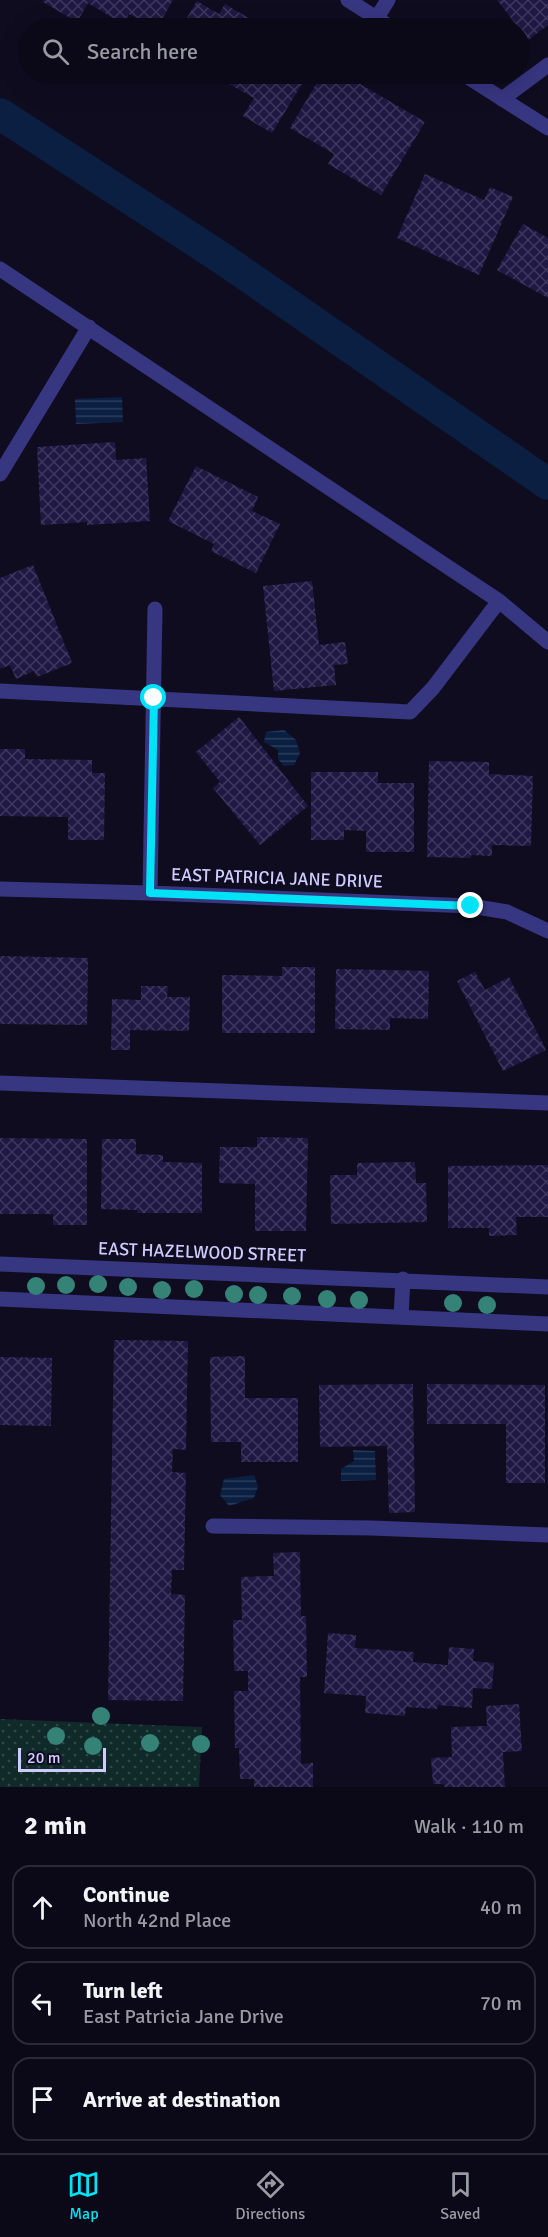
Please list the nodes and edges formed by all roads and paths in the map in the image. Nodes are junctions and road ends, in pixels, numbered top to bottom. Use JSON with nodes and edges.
{"nodes":[{"id":1,"x":348,"y":0,"type":"edge"},
{"id":2,"x":388,"y":0,"type":"edge"},
{"id":3,"x":375,"y":18,"type":"edge"},
{"id":4,"x":377,"y":18,"type":"edge"},
{"id":5,"x":548,"y":65,"type":"edge"},
{"id":6,"x":530,"y":78,"type":"edge"},
{"id":7,"x":479,"y":84,"type":"edge"},
{"id":8,"x":522,"y":84,"type":"edge"},
{"id":9,"x":502,"y":99,"type":"junction"},
{"id":10,"x":548,"y":128,"type":"edge"},
{"id":11,"x":0,"y":269,"type":"edge"},
{"id":12,"x":89,"y":327,"type":"junction"},
{"id":13,"x":0,"y":474,"type":"edge"},
{"id":14,"x":499,"y":601,"type":"junction"},
{"id":15,"x":155,"y":609,"type":"dead end"},
{"id":16,"x":548,"y":642,"type":"edge"},
{"id":17,"x":0,"y":691,"type":"edge"},
{"id":18,"x":154,"y":698,"type":"junction"},
{"id":19,"x":0,"y":889,"type":"edge"},
{"id":20,"x":150,"y":893,"type":"junction"},
{"id":21,"x":548,"y":931,"type":"edge"},
{"id":22,"x":0,"y":1083,"type":"edge"},
{"id":23,"x":548,"y":1103,"type":"edge"},
{"id":24,"x":0,"y":1264,"type":"edge"},
{"id":25,"x":403,"y":1279,"type":"junction"},
{"id":26,"x":548,"y":1287,"type":"edge"},
{"id":27,"x":0,"y":1299,"type":"edge"},
{"id":28,"x":401,"y":1317,"type":"junction"},
{"id":29,"x":548,"y":1324,"type":"edge"},
{"id":30,"x":213,"y":1526,"type":"dead end"},
{"id":31,"x":548,"y":1535,"type":"edge"}],
"edges":[{"from":1,"to":3,"type":"street"},
{"from":2,"to":4,"type":"street"},
{"from":5,"to":6,"type":"street"},
{"from":7,"to":9,"type":"street"},
{"from":8,"to":9,"type":"street"},
{"from":9,"to":10,"type":"street"},
{"from":11,"to":12,"type":"street"},
{"from":12,"to":13,"type":"street"},
{"from":12,"to":14,"type":"street"},
{"from":14,"to":16,"type":"street"},
{"from":14,"to":18,"type":"street"},
{"from":15,"to":18,"type":"street"},
{"from":17,"to":18,"type":"street"},
{"from":18,"to":20,"type":"street"},
{"from":19,"to":20,"type":"street","name":"EAST PATRICIA JANE DRIVE"},
{"from":20,"to":21,"type":"street","name":"EAST PATRICIA JANE DRIVE"},
{"from":22,"to":23,"type":"street"},
{"from":24,"to":25,"type":"street","name":"EAST HAZELWOOD STREET"},
{"from":25,"to":26,"type":"street","name":"EAST HAZELWOOD STREET"},
{"from":25,"to":28,"type":"street"},
{"from":27,"to":28,"type":"street"},
{"from":28,"to":29,"type":"street"},
{"from":30,"to":31,"type":"street"}]}
